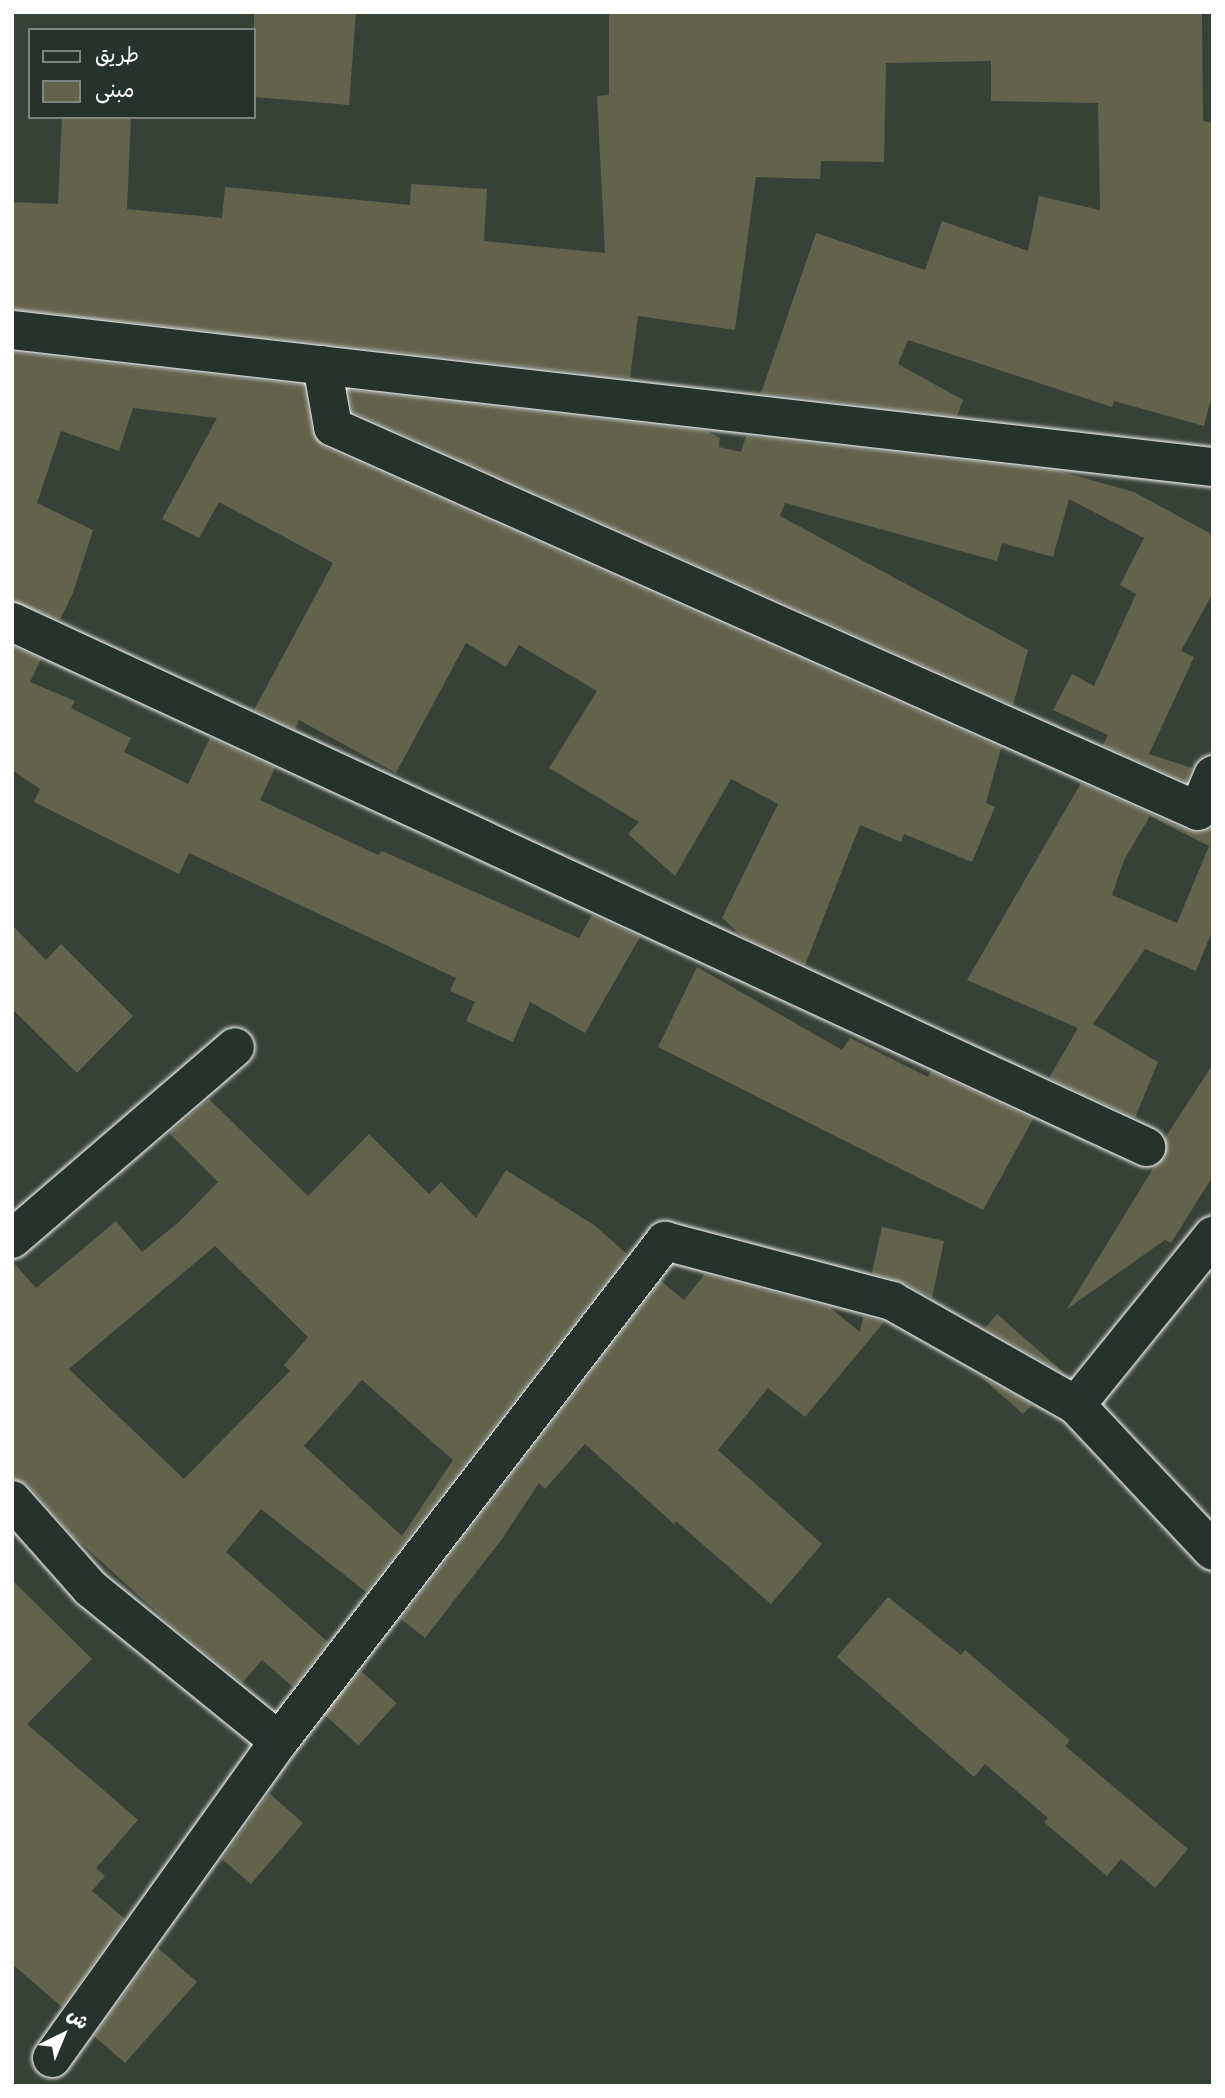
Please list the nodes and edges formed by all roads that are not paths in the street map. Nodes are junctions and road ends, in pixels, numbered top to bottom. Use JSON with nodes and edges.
{"nodes":[{"id":1,"x":12,"y":330,"type":"edge"},
{"id":2,"x":322,"y":365,"type":"junction"},
{"id":3,"x":1213,"y":467,"type":"edge"},
{"id":4,"x":12,"y":622,"type":"edge"},
{"id":5,"x":1213,"y":775,"type":"edge"},
{"id":6,"x":235,"y":1047,"type":"dead end"},
{"id":7,"x":1146,"y":1147,"type":"dead end"},
{"id":8,"x":1213,"y":1236,"type":"edge"},
{"id":9,"x":12,"y":1239,"type":"edge"},
{"id":10,"x":1076,"y":1405,"type":"junction"},
{"id":11,"x":12,"y":1500,"type":"edge"},
{"id":12,"x":1213,"y":1551,"type":"edge"},
{"id":13,"x":279,"y":1741,"type":"junction"},
{"id":14,"x":52,"y":2058,"type":"dead end"}],
"edges":[{"from":1,"to":2,"type":"street"},
{"from":2,"to":3,"type":"street"},
{"from":2,"to":5,"type":"street"},
{"from":4,"to":7,"type":"street"},
{"from":6,"to":9,"type":"street"},
{"from":8,"to":10,"type":"street"},
{"from":10,"to":12,"type":"street"},
{"from":10,"to":13,"type":"street"},
{"from":11,"to":13,"type":"street"},
{"from":13,"to":14,"type":"street"}]}
